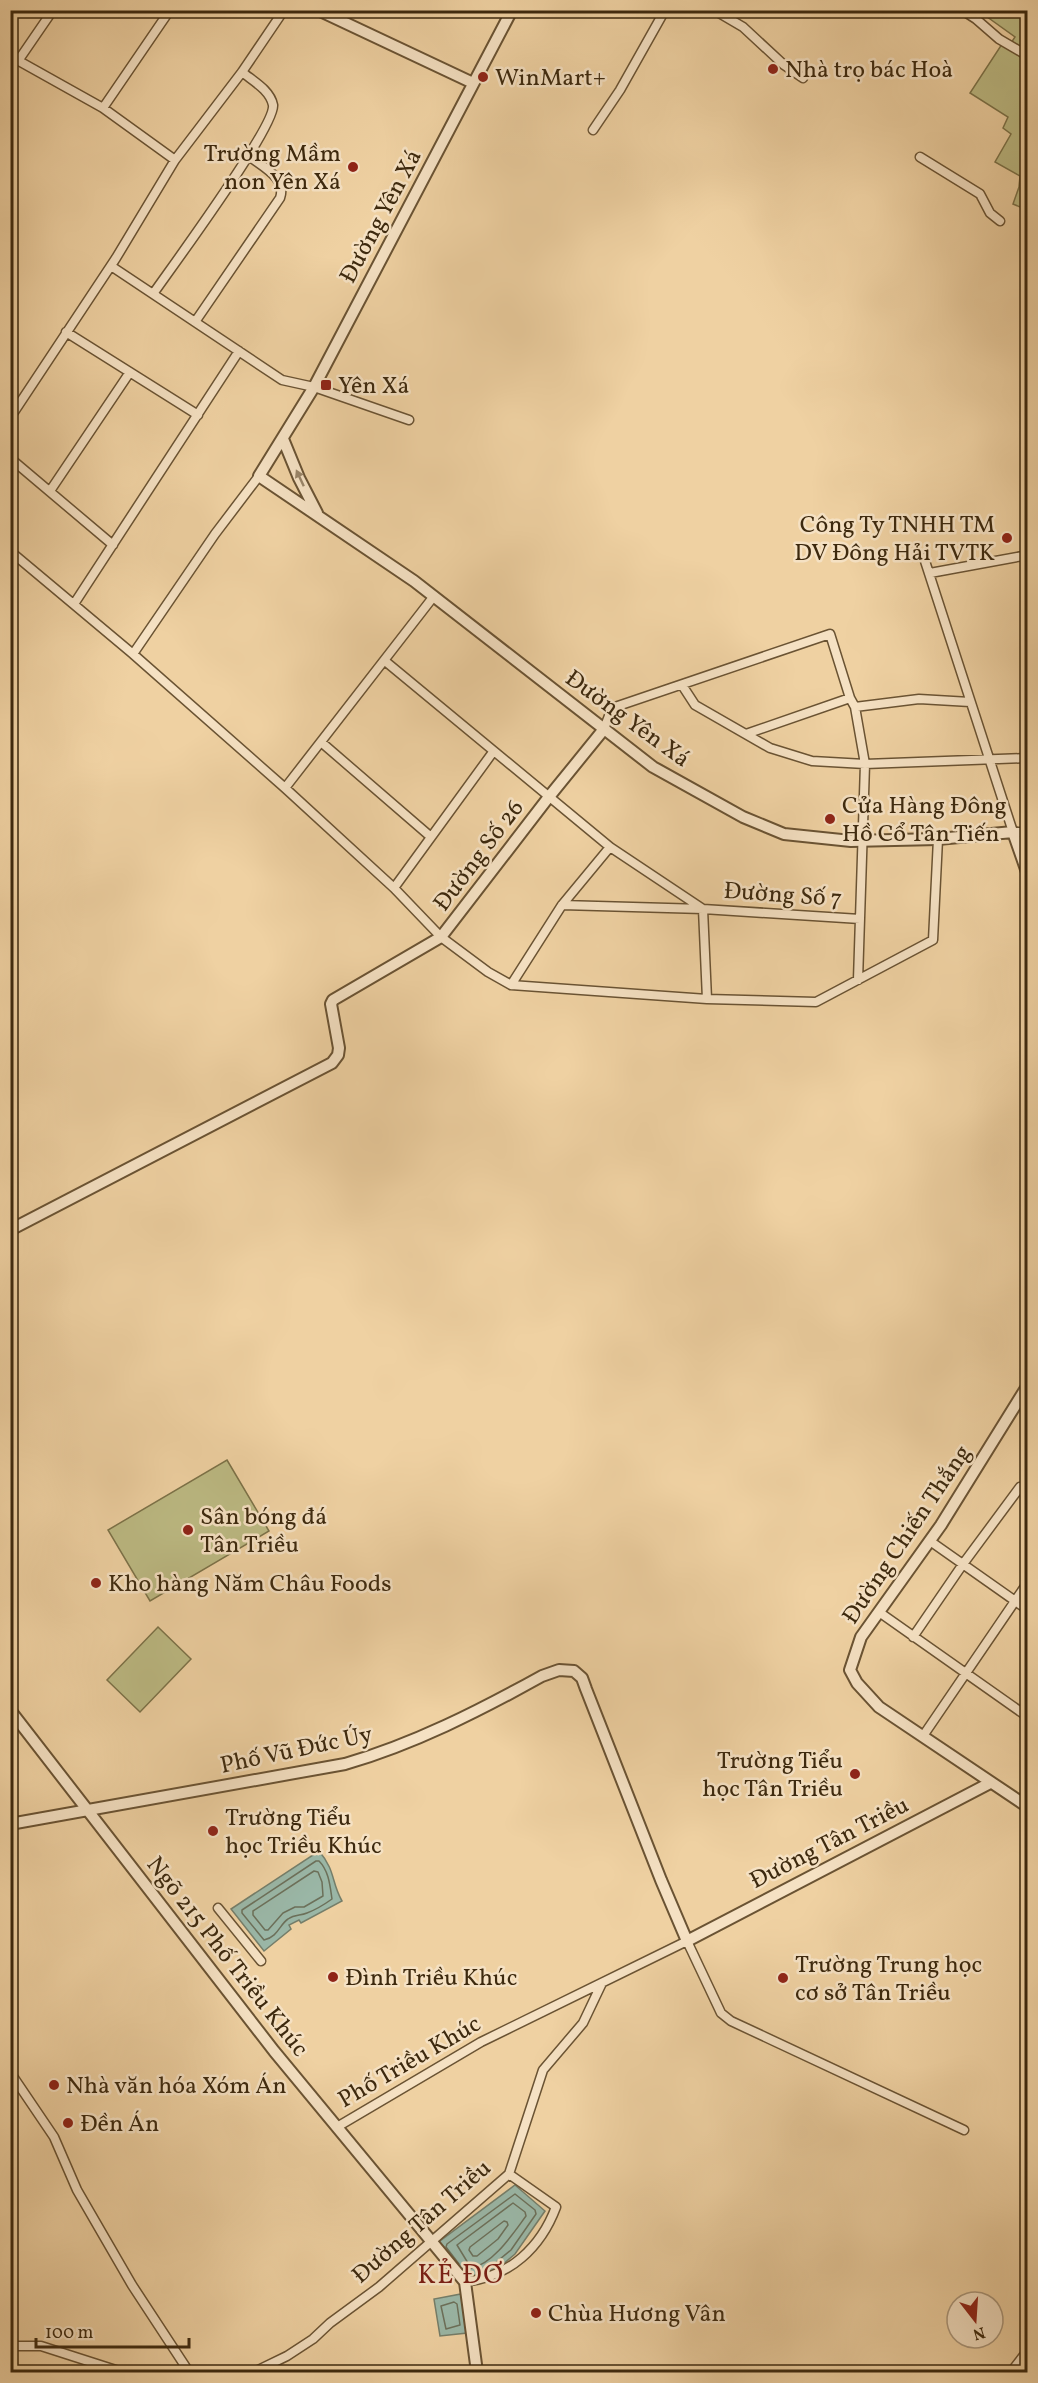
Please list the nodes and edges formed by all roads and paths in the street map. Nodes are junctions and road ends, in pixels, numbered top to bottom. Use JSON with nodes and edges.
{"nodes":[{"id":1,"x":53,"y":10,"type":"edge"},
{"id":2,"x":170,"y":10,"type":"edge"},
{"id":3,"x":284,"y":10,"type":"edge"},
{"id":4,"x":318,"y":10,"type":"edge"},
{"id":5,"x":512,"y":10,"type":"edge"},
{"id":6,"x":665,"y":10,"type":"edge"},
{"id":7,"x":714,"y":10,"type":"edge"},
{"id":8,"x":962,"y":10,"type":"edge"},
{"id":9,"x":1028,"y":56,"type":"edge"},
{"id":10,"x":14,"y":58,"type":"edge"},
{"id":11,"x":242,"y":72,"type":"junction"},
{"id":12,"x":803,"y":78,"type":"dead end"},
{"id":13,"x":473,"y":83,"type":"junction"},
{"id":14,"x":103,"y":108,"type":"junction"},
{"id":15,"x":593,"y":130,"type":"dead end"},
{"id":16,"x":249,"y":156,"type":"junction"},
{"id":17,"x":920,"y":157,"type":"dead end"},
{"id":18,"x":175,"y":160,"type":"junction"},
{"id":19,"x":1000,"y":221,"type":"dead end"},
{"id":20,"x":111,"y":266,"type":"junction"},
{"id":21,"x":153,"y":294,"type":"junction"},
{"id":22,"x":195,"y":322,"type":"junction"},
{"id":23,"x":66,"y":332,"type":"junction"},
{"id":24,"x":239,"y":351,"type":"junction"},
{"id":25,"x":130,"y":372,"type":"junction"},
{"id":26,"x":314,"y":387,"type":"junction"},
{"id":27,"x":198,"y":415,"type":"junction"},
{"id":28,"x":10,"y":417,"type":"edge"},
{"id":29,"x":409,"y":420,"type":"dead end"},
{"id":30,"x":283,"y":439,"type":"junction"},
{"id":31,"x":10,"y":458,"type":"edge"},
{"id":32,"x":259,"y":476,"type":"junction"},
{"id":33,"x":50,"y":491,"type":"junction"},
{"id":34,"x":319,"y":516,"type":"junction"},
{"id":35,"x":113,"y":545,"type":"junction"},
{"id":36,"x":10,"y":551,"type":"edge"},
{"id":37,"x":1028,"y":555,"type":"edge"},
{"id":38,"x":924,"y":558,"type":"dead end"},
{"id":39,"x":930,"y":573,"type":"junction"},
{"id":40,"x":434,"y":596,"type":"junction"},
{"id":41,"x":74,"y":604,"type":"junction"},
{"id":42,"x":133,"y":654,"type":"junction"},
{"id":43,"x":385,"y":661,"type":"junction"},
{"id":44,"x":682,"y":685,"type":"junction"},
{"id":45,"x":850,"y":698,"type":"junction"},
{"id":46,"x":970,"y":702,"type":"junction"},
{"id":47,"x":855,"y":707,"type":"junction"},
{"id":48,"x":604,"y":729,"type":"junction"},
{"id":49,"x":746,"y":734,"type":"junction"},
{"id":50,"x":321,"y":742,"type":"junction"},
{"id":51,"x":493,"y":752,"type":"junction"},
{"id":52,"x":1028,"y":758,"type":"edge"},
{"id":53,"x":991,"y":759,"type":"junction"},
{"id":54,"x":865,"y":764,"type":"junction"},
{"id":55,"x":285,"y":788,"type":"junction"},
{"id":56,"x":548,"y":798,"type":"junction"},
{"id":57,"x":1013,"y":832,"type":"junction"},
{"id":58,"x":1028,"y":832,"type":"edge"},
{"id":59,"x":431,"y":837,"type":"junction"},
{"id":60,"x":938,"y":839,"type":"junction"},
{"id":61,"x":864,"y":841,"type":"junction"},
{"id":62,"x":610,"y":847,"type":"junction"},
{"id":63,"x":1028,"y":875,"type":"edge"},
{"id":64,"x":394,"y":888,"type":"junction"},
{"id":65,"x":562,"y":905,"type":"junction"},
{"id":66,"x":703,"y":909,"type":"junction"},
{"id":67,"x":860,"y":919,"type":"junction"},
{"id":68,"x":441,"y":938,"type":"junction"},
{"id":69,"x":858,"y":980,"type":"junction"},
{"id":70,"x":511,"y":985,"type":"junction"},
{"id":71,"x":707,"y":999,"type":"junction"},
{"id":72,"x":10,"y":1230,"type":"edge"},
{"id":73,"x":1028,"y":1385,"type":"edge"},
{"id":74,"x":1020,"y":1487,"type":"dead end"},
{"id":75,"x":930,"y":1541,"type":"junction"},
{"id":76,"x":963,"y":1564,"type":"junction"},
{"id":77,"x":1028,"y":1582,"type":"edge"},
{"id":78,"x":1014,"y":1601,"type":"junction"},
{"id":79,"x":1028,"y":1610,"type":"edge"},
{"id":80,"x":879,"y":1612,"type":"junction"},
{"id":81,"x":913,"y":1637,"type":"junction"},
{"id":82,"x":965,"y":1674,"type":"junction"},
{"id":83,"x":10,"y":1710,"type":"edge"},
{"id":84,"x":1028,"y":1717,"type":"edge"},
{"id":85,"x":923,"y":1736,"type":"junction"},
{"id":86,"x":990,"y":1783,"type":"junction"},
{"id":87,"x":1028,"y":1807,"type":"edge"},
{"id":88,"x":87,"y":1810,"type":"junction"},
{"id":89,"x":10,"y":1824,"type":"edge"},
{"id":90,"x":218,"y":1908,"type":"dead end"},
{"id":91,"x":687,"y":1941,"type":"junction"},
{"id":92,"x":261,"y":1961,"type":"dead end"},
{"id":93,"x":602,"y":1982,"type":"junction"},
{"id":94,"x":10,"y":2072,"type":"edge"},
{"id":95,"x":337,"y":2127,"type":"junction"},
{"id":96,"x":964,"y":2130,"type":"dead end"},
{"id":97,"x":509,"y":2174,"type":"junction"},
{"id":98,"x":432,"y":2241,"type":"junction"},
{"id":99,"x":465,"y":2282,"type":"junction"},
{"id":100,"x":10,"y":2346,"type":"edge"},
{"id":101,"x":1028,"y":2350,"type":"edge"},
{"id":102,"x":122,"y":2373,"type":"edge"},
{"id":103,"x":189,"y":2373,"type":"edge"},
{"id":104,"x":254,"y":2373,"type":"edge"},
{"id":105,"x":477,"y":2373,"type":"edge"},
{"id":106,"x":1011,"y":2373,"type":"edge"}],
"edges":[{"from":1,"to":10,"type":"street"},
{"from":2,"to":14,"type":"street"},
{"from":3,"to":11,"type":"street"},
{"from":4,"to":13,"type":"street"},
{"from":5,"to":13,"type":"street","name":"Đường Yên Xá"},
{"from":6,"to":15,"type":"street"},
{"from":7,"to":12,"type":"street"},
{"from":8,"to":9,"type":"street"},
{"from":10,"to":14,"type":"street"},
{"from":11,"to":16,"type":"street"},
{"from":11,"to":18,"type":"street"},
{"from":13,"to":26,"type":"street","name":"Đường Yên Xá"},
{"from":14,"to":18,"type":"street"},
{"from":16,"to":21,"type":"street"},
{"from":16,"to":22,"type":"street"},
{"from":17,"to":19,"type":"street"},
{"from":18,"to":20,"type":"street"},
{"from":20,"to":21,"type":"street"},
{"from":20,"to":23,"type":"street"},
{"from":21,"to":22,"type":"street"},
{"from":22,"to":24,"type":"street"},
{"from":23,"to":25,"type":"street"},
{"from":23,"to":28,"type":"street"},
{"from":24,"to":26,"type":"street"},
{"from":24,"to":27,"type":"street"},
{"from":25,"to":27,"type":"street"},
{"from":25,"to":33,"type":"street"},
{"from":26,"to":29,"type":"street"},
{"from":26,"to":30,"type":"street","name":"Đường Yên Xá"},
{"from":27,"to":35,"type":"street"},
{"from":30,"to":32,"type":"street","name":"Đường Yên Xá"},
{"from":34,"to":30,"type":"street","name":"Đường Yên Xá","one_way":true},
{"from":31,"to":33,"type":"street"},
{"from":32,"to":34,"type":"street","name":"Đường Yên Xá"},
{"from":32,"to":42,"type":"street"},
{"from":33,"to":35,"type":"street"},
{"from":34,"to":40,"type":"street","name":"Đường Yên Xá"},
{"from":35,"to":41,"type":"street"},
{"from":36,"to":41,"type":"street"},
{"from":37,"to":39,"type":"street"},
{"from":38,"to":39,"type":"street"},
{"from":39,"to":46,"type":"street"},
{"from":40,"to":43,"type":"street"},
{"from":40,"to":48,"type":"street","name":"Đường Yên Xá"},
{"from":41,"to":42,"type":"street"},
{"from":42,"to":55,"type":"street"},
{"from":43,"to":50,"type":"street"},
{"from":43,"to":51,"type":"street"},
{"from":44,"to":45,"type":"street"},
{"from":44,"to":48,"type":"street"},
{"from":44,"to":49,"type":"street"},
{"from":45,"to":47,"type":"street"},
{"from":45,"to":49,"type":"street"},
{"from":46,"to":47,"type":"street"},
{"from":46,"to":53,"type":"street"},
{"from":47,"to":54,"type":"street"},
{"from":48,"to":56,"type":"street","name":"Đường Số 26"},
{"from":48,"to":61,"type":"street","name":"Đường Yên Xá"},
{"from":49,"to":54,"type":"street"},
{"from":50,"to":55,"type":"street"},
{"from":50,"to":59,"type":"street"},
{"from":51,"to":56,"type":"street"},
{"from":51,"to":59,"type":"street"},
{"from":52,"to":53,"type":"street"},
{"from":53,"to":54,"type":"street"},
{"from":53,"to":57,"type":"street"},
{"from":54,"to":61,"type":"street"},
{"from":55,"to":64,"type":"street"},
{"from":56,"to":62,"type":"street"},
{"from":56,"to":68,"type":"street","name":"Đường Số 26"},
{"from":57,"to":58,"type":"street","name":"Đường Yên Xá"},
{"from":57,"to":60,"type":"street","name":"Đường Yên Xá"},
{"from":57,"to":63,"type":"street"},
{"from":59,"to":64,"type":"street"},
{"from":60,"to":61,"type":"street","name":"Đường Yên Xá"},
{"from":60,"to":69,"type":"street"},
{"from":61,"to":67,"type":"street"},
{"from":62,"to":65,"type":"street"},
{"from":62,"to":66,"type":"street"},
{"from":64,"to":68,"type":"street"},
{"from":65,"to":66,"type":"street","name":"Đường Số 7"},
{"from":65,"to":70,"type":"street"},
{"from":66,"to":67,"type":"street","name":"Đường Số 7"},
{"from":66,"to":71,"type":"street"},
{"from":67,"to":69,"type":"street"},
{"from":68,"to":70,"type":"street"},
{"from":68,"to":72,"type":"street"},
{"from":69,"to":71,"type":"street"},
{"from":70,"to":71,"type":"street"},
{"from":73,"to":75,"type":"street","name":"Đường Chiến Thắng"},
{"from":74,"to":76,"type":"street"},
{"from":75,"to":76,"type":"street"},
{"from":75,"to":80,"type":"street","name":"Đường Chiến Thắng"},
{"from":76,"to":78,"type":"street"},
{"from":76,"to":81,"type":"street"},
{"from":77,"to":78,"type":"street"},
{"from":78,"to":79,"type":"street"},
{"from":78,"to":82,"type":"street"},
{"from":80,"to":81,"type":"street"},
{"from":80,"to":85,"type":"street","name":"Đường Chiến Thắng"},
{"from":81,"to":82,"type":"street"},
{"from":82,"to":84,"type":"street"},
{"from":82,"to":85,"type":"street"},
{"from":83,"to":88,"type":"street","name":"Ngõ 215 Phố Triều Khúc"},
{"from":85,"to":86,"type":"street","name":"Đường Chiến Thắng"},
{"from":86,"to":87,"type":"street","name":"Đường Chiến Thắng"},
{"from":86,"to":91,"type":"street","name":"Đường Tân Triều"},
{"from":88,"to":89,"type":"street","name":"Phố Vũ Đức Úy"},
{"from":88,"to":91,"type":"street","name":"Phố Vũ Đức Úy"},
{"from":88,"to":95,"type":"street","name":"Ngõ 215 Phố Triều Khúc"},
{"from":90,"to":92,"type":"street"},
{"from":91,"to":93,"type":"street","name":"Đường Tân Triều"},
{"from":91,"to":96,"type":"street"},
{"from":93,"to":95,"type":"street","name":"Phố Triều Khúc"},
{"from":93,"to":97,"type":"street","name":"Đường Tân Triều"},
{"from":94,"to":103,"type":"street"},
{"from":95,"to":98,"type":"street","name":"Phố Triều Khúc"},
{"from":97,"to":98,"type":"street","name":"Đường Tân Triều"},
{"from":97,"to":99,"type":"street"},
{"from":98,"to":99,"type":"street","name":"Phố Triều Khúc"},
{"from":98,"to":104,"type":"street","name":"Đường Tân Triều"},
{"from":99,"to":105,"type":"street"},
{"from":100,"to":102,"type":"street"},
{"from":101,"to":106,"type":"street"}]}
